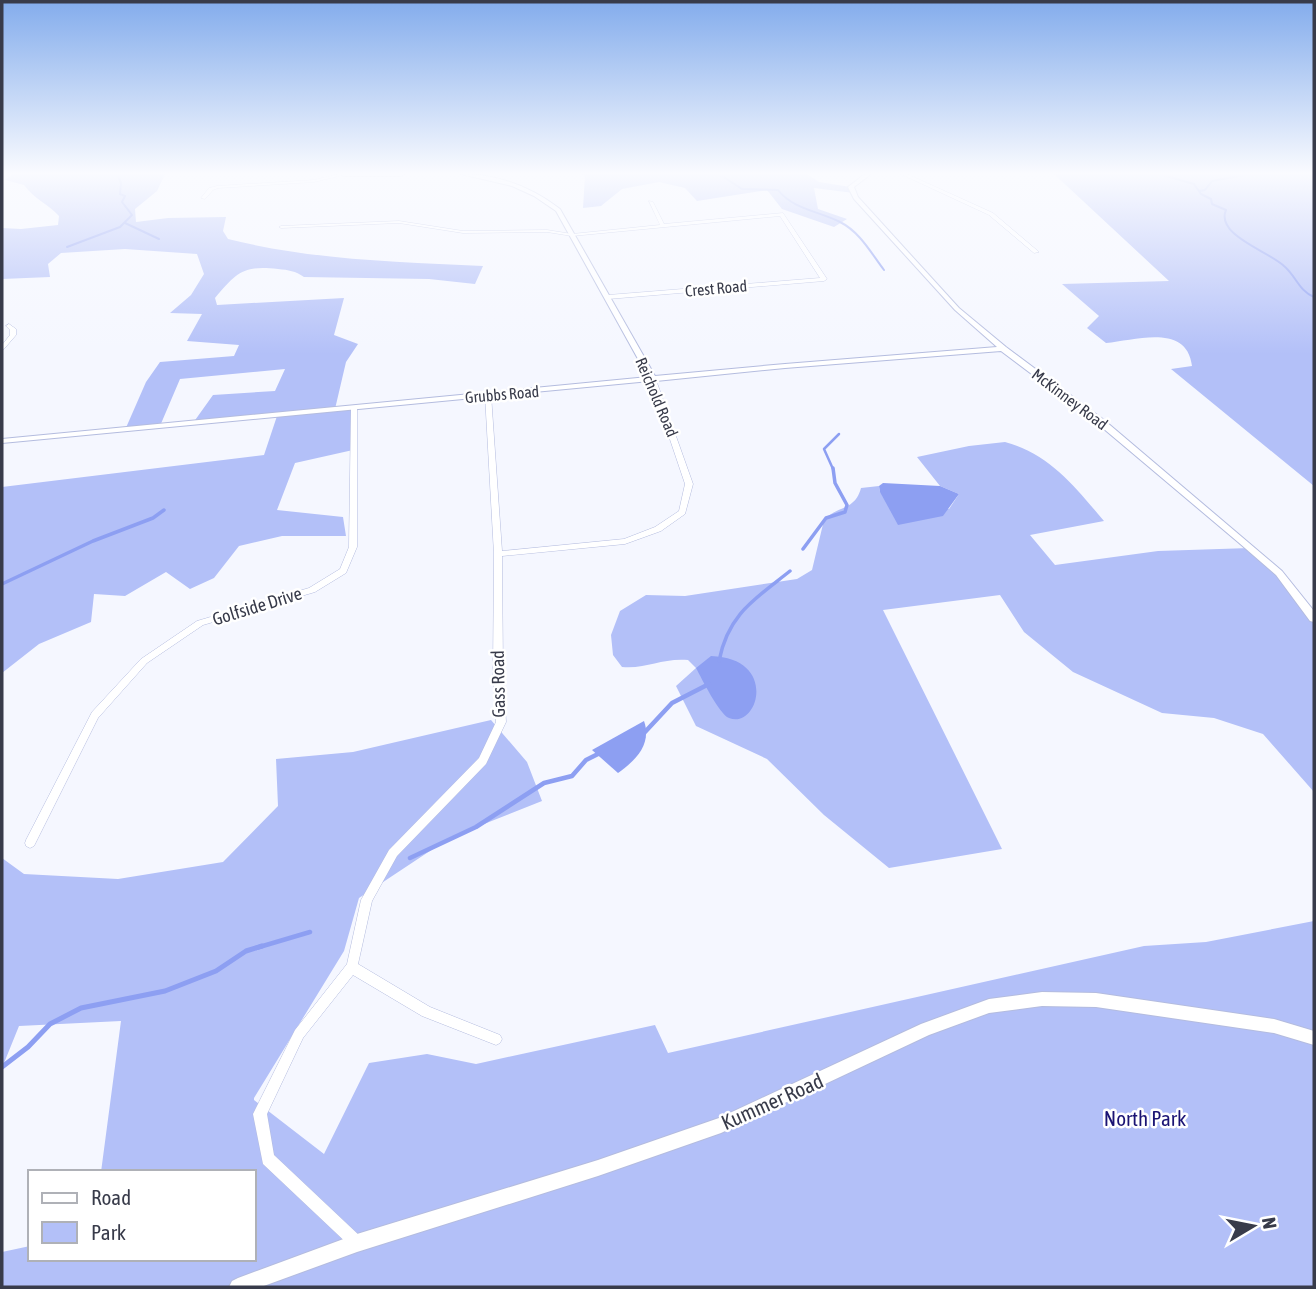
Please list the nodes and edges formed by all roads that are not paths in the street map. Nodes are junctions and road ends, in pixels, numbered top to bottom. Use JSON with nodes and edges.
{"nodes":[{"id":1,"x":567,"y":234,"type":"edge"},
{"id":2,"x":579,"y":234,"type":"edge"},
{"id":3,"x":794,"y":234,"type":"edge"},
{"id":4,"x":889,"y":234,"type":"edge"},
{"id":5,"x":1015,"y":234,"type":"edge"},
{"id":6,"x":572,"y":235,"type":"junction"},
{"id":7,"x":1037,"y":252,"type":"dead end"},
{"id":8,"x":608,"y":297,"type":"junction"},
{"id":9,"x":9,"y":326,"type":"dead end"},
{"id":10,"x":2,"y":348,"type":"edge"},
{"id":11,"x":1003,"y":349,"type":"junction"},
{"id":12,"x":653,"y":380,"type":"junction"},
{"id":13,"x":488,"y":395,"type":"junction"},
{"id":14,"x":354,"y":408,"type":"junction"},
{"id":15,"x":2,"y":441,"type":"edge"},
{"id":16,"x":498,"y":554,"type":"junction"},
{"id":17,"x":1314,"y":618,"type":"edge"},
{"id":18,"x":30,"y":843,"type":"dead end"},
{"id":19,"x":352,"y":967,"type":"junction"},
{"id":20,"x":1314,"y":1038,"type":"edge"},
{"id":21,"x":496,"y":1039,"type":"dead end"},
{"id":22,"x":358,"y":1243,"type":"junction"},
{"id":23,"x":238,"y":1287,"type":"edge"}],
"edges":[{"from":1,"to":6,"type":"street"},
{"from":2,"to":6,"type":"street"},
{"from":3,"to":8,"type":"street","name":"Crest Road"},
{"from":4,"to":11,"type":"street","name":"McKinney Road"},
{"from":5,"to":7,"type":"street"},
{"from":6,"to":8,"type":"street","name":"Reichold Road"},
{"from":8,"to":12,"type":"street","name":"Reichold Road"},
{"from":9,"to":10,"type":"street"},
{"from":11,"to":12,"type":"street","name":"Grubbs Road"},
{"from":11,"to":17,"type":"street","name":"McKinney Road"},
{"from":12,"to":13,"type":"street","name":"Grubbs Road"},
{"from":12,"to":16,"type":"street","name":"Reichold Road"},
{"from":13,"to":14,"type":"street","name":"Grubbs Road"},
{"from":13,"to":16,"type":"street","name":"Gass Road"},
{"from":14,"to":15,"type":"street","name":"Grubbs Road"},
{"from":14,"to":18,"type":"street","name":"Golfside Drive"},
{"from":16,"to":19,"type":"street","name":"Gass Road"},
{"from":19,"to":21,"type":"street"},
{"from":19,"to":22,"type":"street","name":"Gass Road"},
{"from":20,"to":22,"type":"street","name":"Kummer Road"},
{"from":22,"to":23,"type":"street","name":"Kummer Road"}]}
